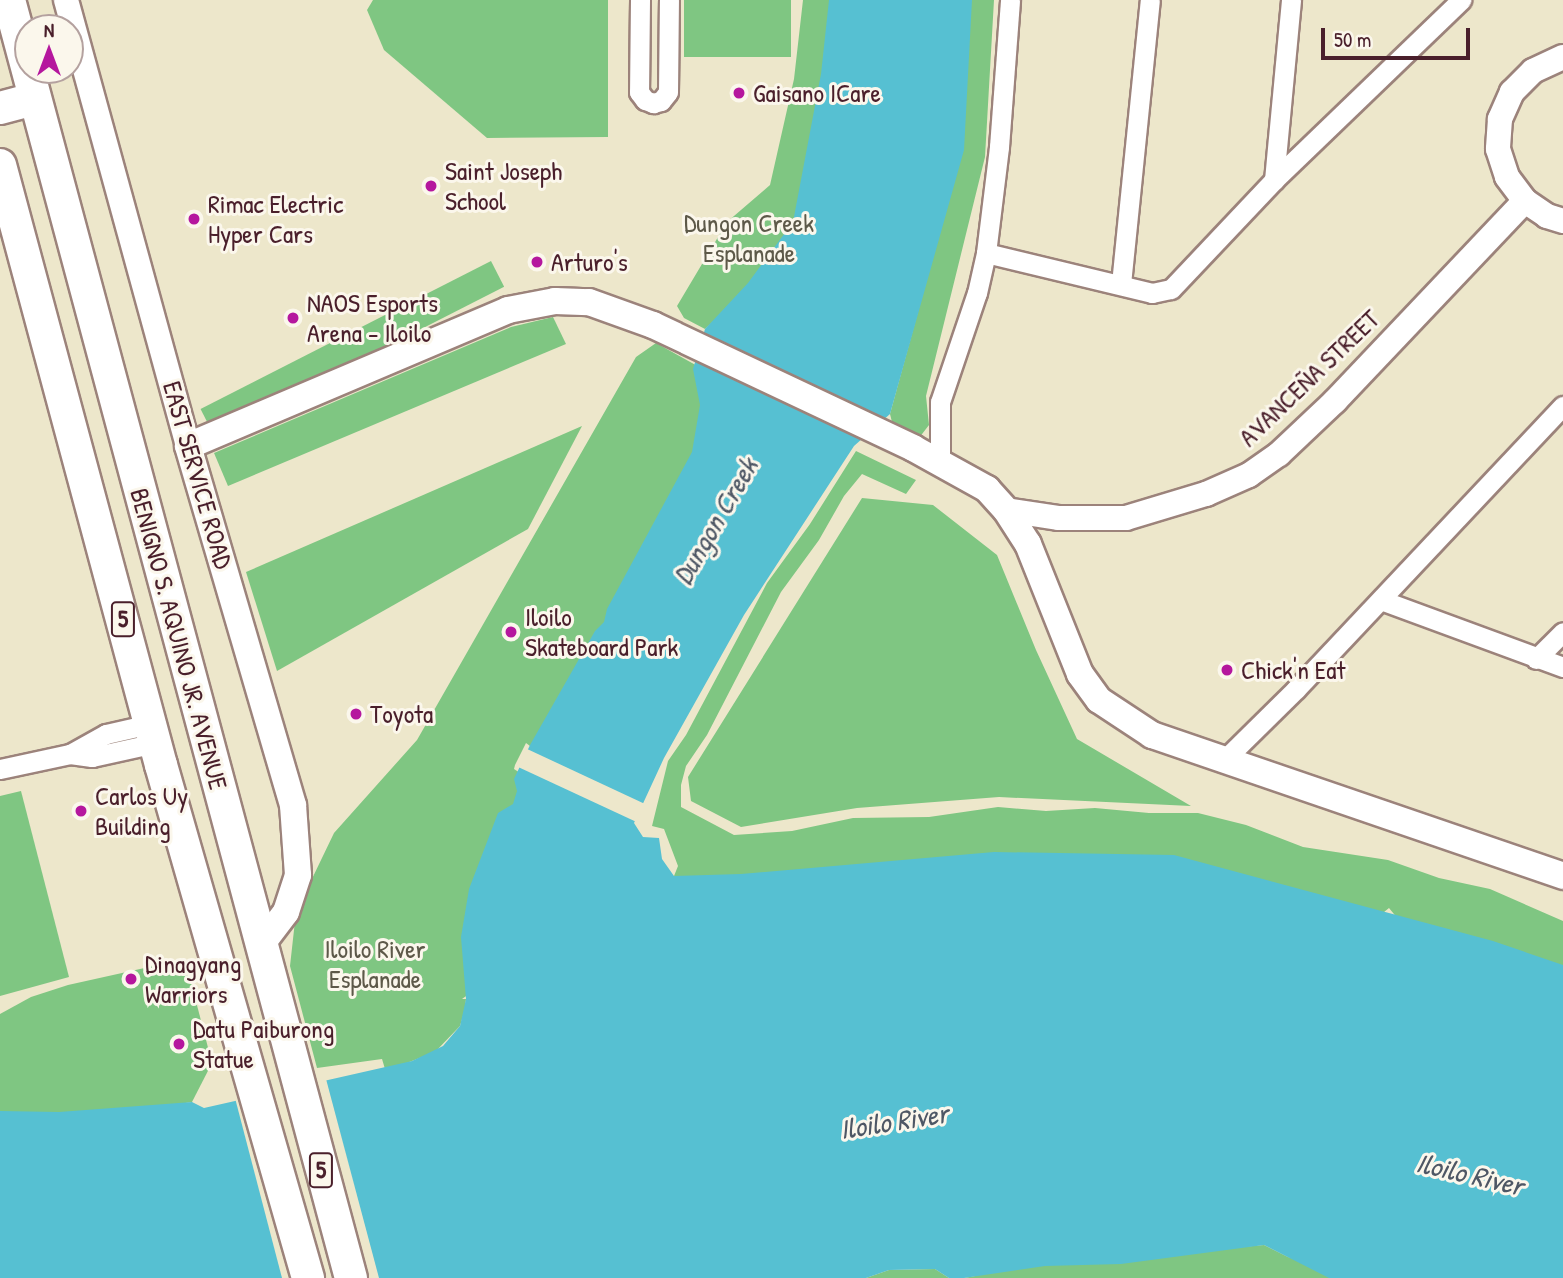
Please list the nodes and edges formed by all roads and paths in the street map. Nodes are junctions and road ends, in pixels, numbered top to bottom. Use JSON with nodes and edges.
{"nodes":[{"id":1,"x":9,"y":0,"type":"edge"},
{"id":2,"x":66,"y":0,"type":"edge"},
{"id":3,"x":640,"y":0,"type":"edge"},
{"id":4,"x":668,"y":0,"type":"edge"},
{"id":5,"x":1010,"y":0,"type":"edge"},
{"id":6,"x":1150,"y":0,"type":"edge"},
{"id":7,"x":1291,"y":0,"type":"edge"},
{"id":8,"x":1461,"y":0,"type":"edge"},
{"id":9,"x":1563,"y":57,"type":"edge"},
{"id":10,"x":34,"y":99,"type":"junction"},
{"id":11,"x":0,"y":108,"type":"edge"},
{"id":12,"x":0,"y":165,"type":"edge"},
{"id":13,"x":1274,"y":180,"type":"junction"},
{"id":14,"x":1524,"y":201,"type":"junction"},
{"id":15,"x":1563,"y":221,"type":"edge"},
{"id":16,"x":986,"y":253,"type":"junction"},
{"id":17,"x":1121,"y":284,"type":"junction"},
{"id":18,"x":1563,"y":406,"type":"edge"},
{"id":19,"x":188,"y":446,"type":"junction"},
{"id":20,"x":940,"y":463,"type":"junction"},
{"id":21,"x":1006,"y":510,"type":"junction"},
{"id":22,"x":1381,"y":600,"type":"junction"},
{"id":23,"x":1563,"y":632,"type":"edge"},
{"id":24,"x":1536,"y":659,"type":"junction"},
{"id":25,"x":1563,"y":667,"type":"edge"},
{"id":26,"x":153,"y":733,"type":"junction"},
{"id":27,"x":1224,"y":760,"type":"junction"},
{"id":28,"x":0,"y":769,"type":"edge"},
{"id":29,"x":1563,"y":876,"type":"edge"},
{"id":30,"x":261,"y":945,"type":"junction"},
{"id":31,"x":308,"y":1278,"type":"edge"},
{"id":32,"x":351,"y":1278,"type":"edge"}],
"edges":[{"from":1,"to":10,"type":"highway","name":"BENIGNO S. AQUINO JR. AVENUE","number":"5"},
{"from":2,"to":19,"type":"street","name":"EAST SERVICE ROAD"},
{"from":3,"to":4,"type":"street"},
{"from":5,"to":16,"type":"street"},
{"from":6,"to":17,"type":"street"},
{"from":7,"to":13,"type":"street"},
{"from":8,"to":13,"type":"street"},
{"from":9,"to":14,"type":"street"},
{"from":10,"to":11,"type":"highway"},
{"from":10,"to":30,"type":"highway","name":"BENIGNO S. AQUINO JR. AVENUE","number":"5"},
{"from":12,"to":26,"type":"highway","name":"BENIGNO S. AQUINO JR. AVENUE","number":"5"},
{"from":13,"to":17,"type":"street"},
{"from":14,"to":15,"type":"street"},
{"from":14,"to":21,"type":"street","name":"AVANCEÑA STREET"},
{"from":16,"to":17,"type":"street"},
{"from":16,"to":20,"type":"street"},
{"from":18,"to":22,"type":"street"},
{"from":19,"to":20,"type":"main road"},
{"from":19,"to":30,"type":"main road","name":"EAST SERVICE ROAD"},
{"from":20,"to":21,"type":"main road"},
{"from":21,"to":27,"type":"main road"},
{"from":22,"to":24,"type":"street"},
{"from":22,"to":27,"type":"street"},
{"from":23,"to":24,"type":"street"},
{"from":24,"to":25,"type":"street"},
{"from":26,"to":28,"type":"street"},
{"from":26,"to":31,"type":"highway","name":"BENIGNO S. AQUINO JR. AVENUE","number":"5"},
{"from":27,"to":29,"type":"main road"},
{"from":30,"to":32,"type":"highway","name":"BENIGNO S. AQUINO JR. AVENUE","number":"5"}]}
